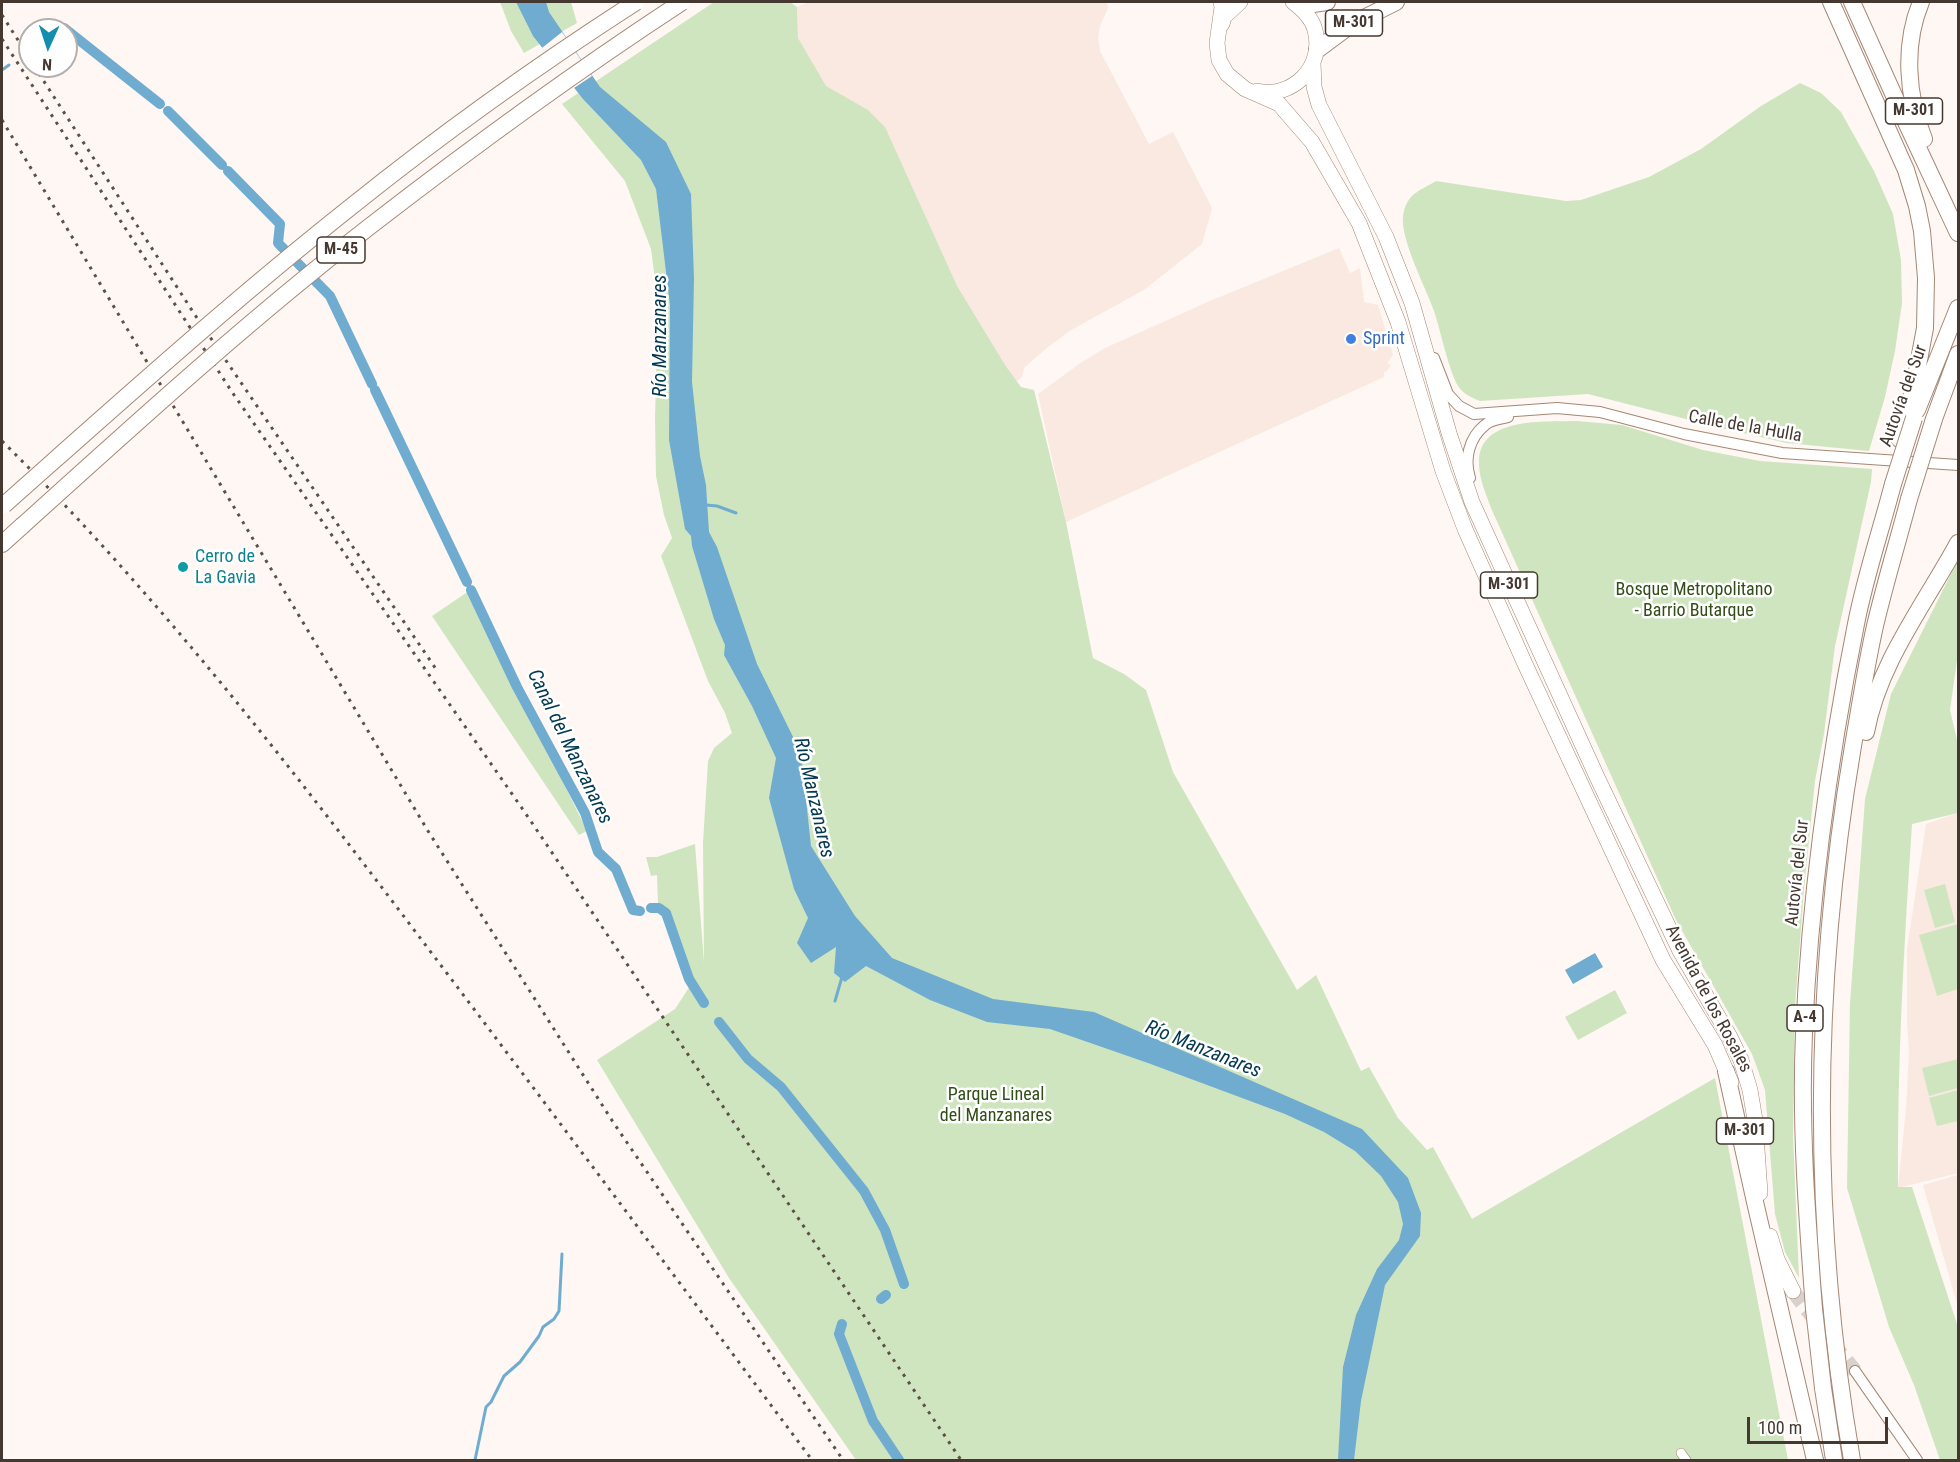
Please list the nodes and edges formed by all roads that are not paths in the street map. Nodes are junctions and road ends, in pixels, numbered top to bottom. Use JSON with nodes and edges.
{"nodes":[{"id":1,"x":636,"y":2,"type":"edge"},
{"id":2,"x":682,"y":2,"type":"edge"},
{"id":3,"x":1221,"y":2,"type":"edge"},
{"id":4,"x":1240,"y":2,"type":"edge"},
{"id":5,"x":1293,"y":2,"type":"edge"},
{"id":6,"x":1299,"y":2,"type":"edge"},
{"id":7,"x":1327,"y":2,"type":"edge"},
{"id":8,"x":1396,"y":2,"type":"edge"},
{"id":9,"x":1831,"y":2,"type":"edge"},
{"id":10,"x":1852,"y":2,"type":"edge"},
{"id":11,"x":1921,"y":2,"type":"edge"},
{"id":12,"x":1217,"y":40,"type":"junction"},
{"id":13,"x":1315,"y":57,"type":"junction"},
{"id":14,"x":1245,"y":89,"type":"junction"},
{"id":15,"x":1955,"y":224,"type":"edge"},
{"id":16,"x":1412,"y":303,"type":"junction"},
{"id":17,"x":1959,"y":308,"type":"edge"},
{"id":18,"x":1959,"y":354,"type":"edge"},
{"id":19,"x":1527,"y":411,"type":"junction"},
{"id":20,"x":1910,"y":415,"type":"junction"},
{"id":21,"x":1959,"y":465,"type":"edge"},
{"id":22,"x":3,"y":506,"type":"edge"},
{"id":23,"x":1959,"y":543,"type":"edge"},
{"id":24,"x":2,"y":544,"type":"edge"},
{"id":25,"x":1509,"y":585,"type":"junction"},
{"id":26,"x":1835,"y":870,"type":"junction"},
{"id":27,"x":1726,"y":1071,"type":"junction"},
{"id":28,"x":1760,"y":1193,"type":"junction"},
{"id":29,"x":1793,"y":1291,"type":"tunnel mouth"},
{"id":30,"x":1855,"y":1371,"type":"tunnel mouth"},
{"id":31,"x":1815,"y":1461,"type":"edge"},
{"id":32,"x":1834,"y":1461,"type":"edge"},
{"id":33,"x":1852,"y":1461,"type":"edge"},
{"id":34,"x":1917,"y":1461,"type":"edge"}],
"edges":[{"from":1,"to":22,"type":"highway","number":"M-45","bridge":true},
{"from":2,"to":24,"type":"highway","number":"M-45","bridge":true},
{"from":3,"to":12,"type":"highway","number":"M-301"},
{"from":4,"to":12,"type":"highway"},
{"from":5,"to":13,"type":"highway","number":"M-301"},
{"from":6,"to":7,"type":"highway","number":"M-301"},
{"from":8,"to":13,"type":"highway","number":"M-301"},
{"from":9,"to":20,"type":"highway"},
{"from":10,"to":15,"type":"highway"},
{"from":11,"to":15,"type":"highway","number":"M-301"},
{"from":12,"to":14,"type":"highway","number":"M-301"},
{"from":13,"to":14,"type":"highway","number":"M-301"},
{"from":13,"to":16,"type":"highway","number":"M-301"},
{"from":14,"to":27,"type":"highway","name":"Avenida de los Rosales","number":"M-301"},
{"from":16,"to":19,"type":"street"},
{"from":16,"to":25,"type":"highway","number":"M-301"},
{"from":17,"to":20,"type":"highway","name":"Autovía del Sur","number":"A-4"},
{"from":18,"to":26,"type":"highway","name":"Autovía del Sur","number":"A-4","bridge":true},
{"from":19,"to":21,"type":"street","name":"Calle de la Hulla"},
{"from":19,"to":25,"type":"street"},
{"from":20,"to":32,"type":"highway","name":"Autovía del Sur","number":"A-4","bridge":true},
{"from":23,"to":26,"type":"highway"},
{"from":25,"to":28,"type":"highway","name":"Avenida de los Rosales","number":"M-301"},
{"from":26,"to":33,"type":"highway","name":"Autovía del Sur","number":"A-4"},
{"from":27,"to":28,"type":"highway","name":"Avenida de los Rosales","number":"M-301"},
{"from":27,"to":31,"type":"highway"},
{"from":28,"to":29,"type":"highway","name":"Avenida de los Rosales","number":"M-301"},
{"from":30,"to":34,"type":"street"}]}
